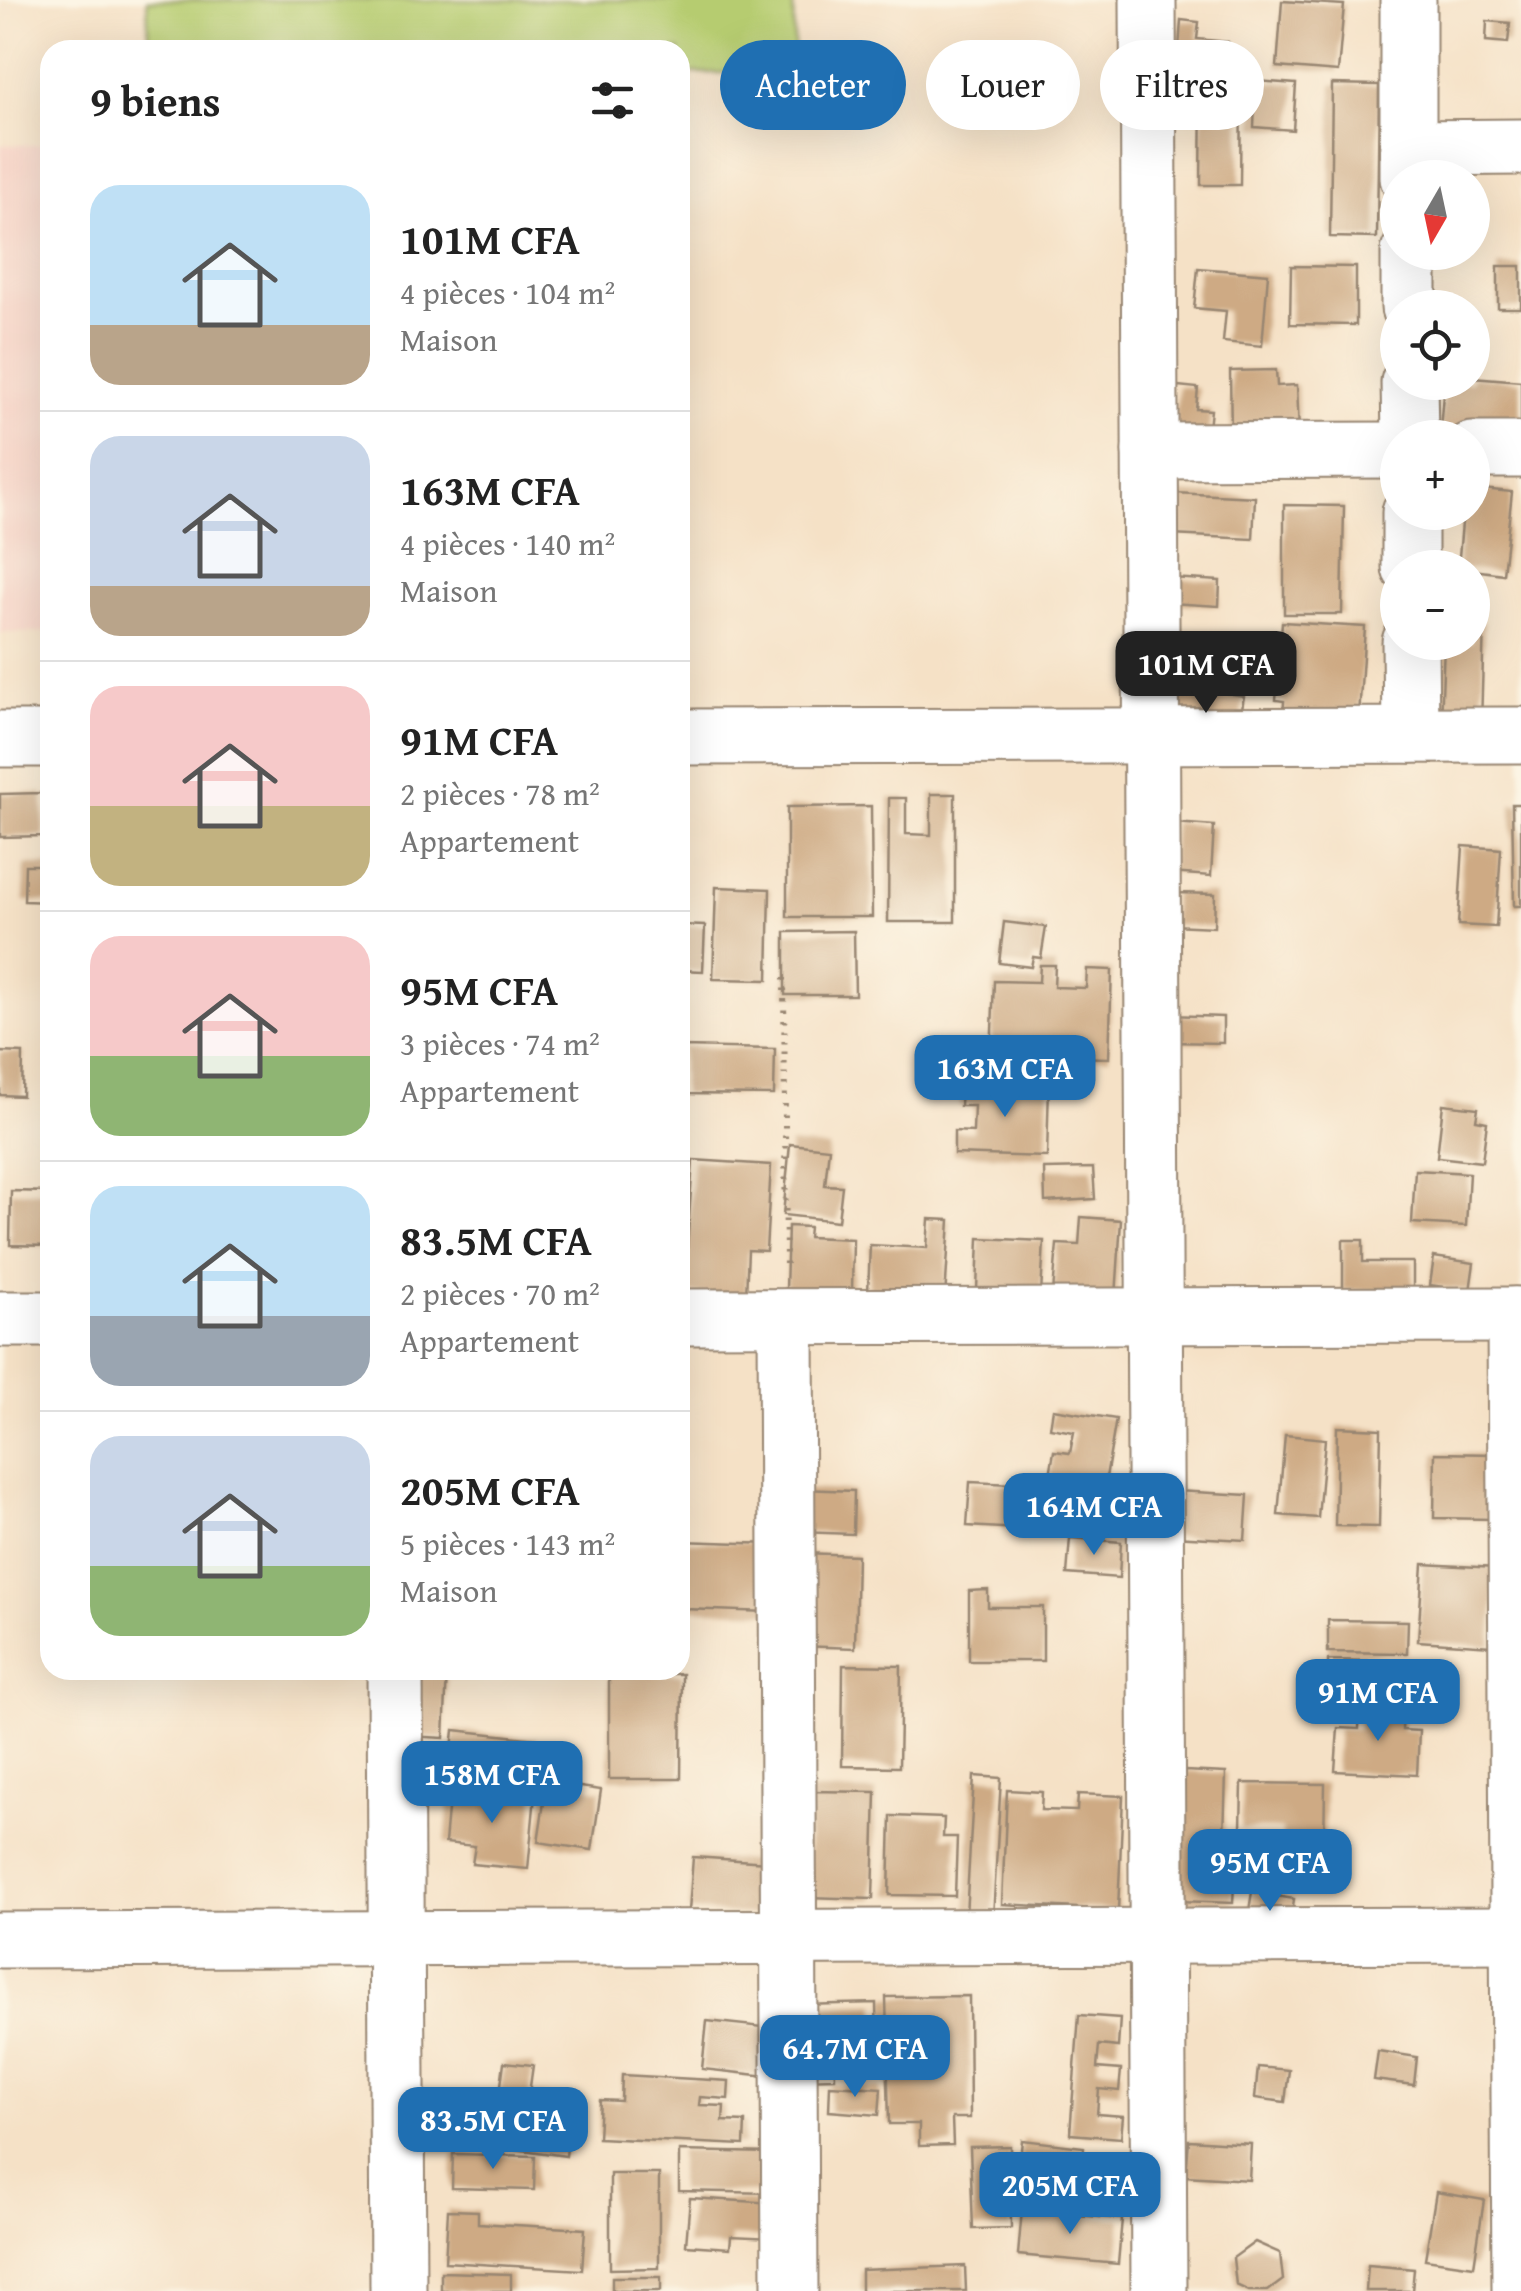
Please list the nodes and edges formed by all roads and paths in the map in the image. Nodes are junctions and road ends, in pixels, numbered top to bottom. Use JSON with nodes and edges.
{"nodes":[{"id":1,"x":1148,"y":0,"type":"edge"},
{"id":2,"x":1408,"y":0,"type":"edge"},
{"id":3,"x":1521,"y":148,"type":"edge"},
{"id":4,"x":1408,"y":160,"type":"edge"},
{"id":5,"x":1431,"y":160,"type":"edge"},
{"id":6,"x":1380,"y":450,"type":"edge"},
{"id":7,"x":1490,"y":450,"type":"edge"},
{"id":8,"x":1521,"y":450,"type":"edge"},
{"id":9,"x":1150,"y":451,"type":"junction"},
{"id":10,"x":1410,"y":660,"type":"edge"},
{"id":11,"x":1411,"y":735,"type":"junction"},
{"id":12,"x":1521,"y":735,"type":"edge"},
{"id":13,"x":1151,"y":736,"type":"junction"},
{"id":14,"x":690,"y":737,"type":"edge"},
{"id":15,"x":40,"y":738,"type":"edge"},
{"id":16,"x":0,"y":739,"type":"edge"},
{"id":17,"x":784,"y":978,"type":"dead end"},
{"id":18,"x":1518,"y":1315,"type":"edge"},
{"id":19,"x":1154,"y":1316,"type":"junction"},
{"id":20,"x":690,"y":1317,"type":"edge"},
{"id":21,"x":786,"y":1317,"type":"junction"},
{"id":22,"x":0,"y":1319,"type":"edge"},
{"id":23,"x":40,"y":1319,"type":"edge"},
{"id":24,"x":394,"y":1680,"type":"edge"},
{"id":25,"x":1157,"y":1936,"type":"junction"},
{"id":26,"x":1520,"y":1936,"type":"edge"},
{"id":27,"x":788,"y":1937,"type":"junction"},
{"id":28,"x":396,"y":1938,"type":"junction"},
{"id":29,"x":0,"y":1940,"type":"edge"},
{"id":30,"x":398,"y":2291,"type":"edge"},
{"id":31,"x":790,"y":2291,"type":"edge"},
{"id":32,"x":1158,"y":2291,"type":"edge"},
{"id":33,"x":1520,"y":2291,"type":"edge"}],
"edges":[{"from":1,"to":9,"type":"street"},
{"from":2,"to":4,"type":"street"},
{"from":3,"to":5,"type":"street"},
{"from":6,"to":9,"type":"street"},
{"from":7,"to":8,"type":"street"},
{"from":9,"to":13,"type":"street"},
{"from":10,"to":11,"type":"street"},
{"from":11,"to":12,"type":"street"},
{"from":11,"to":13,"type":"street"},
{"from":13,"to":14,"type":"street"},
{"from":13,"to":19,"type":"street"},
{"from":15,"to":16,"type":"street"},
{"from":17,"to":21,"type":"path"},
{"from":18,"to":19,"type":"street"},
{"from":18,"to":26,"type":"street"},
{"from":19,"to":21,"type":"street"},
{"from":19,"to":25,"type":"street"},
{"from":20,"to":21,"type":"street"},
{"from":21,"to":27,"type":"street"},
{"from":22,"to":23,"type":"street"},
{"from":24,"to":28,"type":"street"},
{"from":25,"to":26,"type":"street"},
{"from":25,"to":27,"type":"street"},
{"from":25,"to":32,"type":"street"},
{"from":26,"to":33,"type":"street"},
{"from":27,"to":28,"type":"street"},
{"from":27,"to":31,"type":"street"},
{"from":28,"to":29,"type":"street"},
{"from":28,"to":30,"type":"street"}]}
